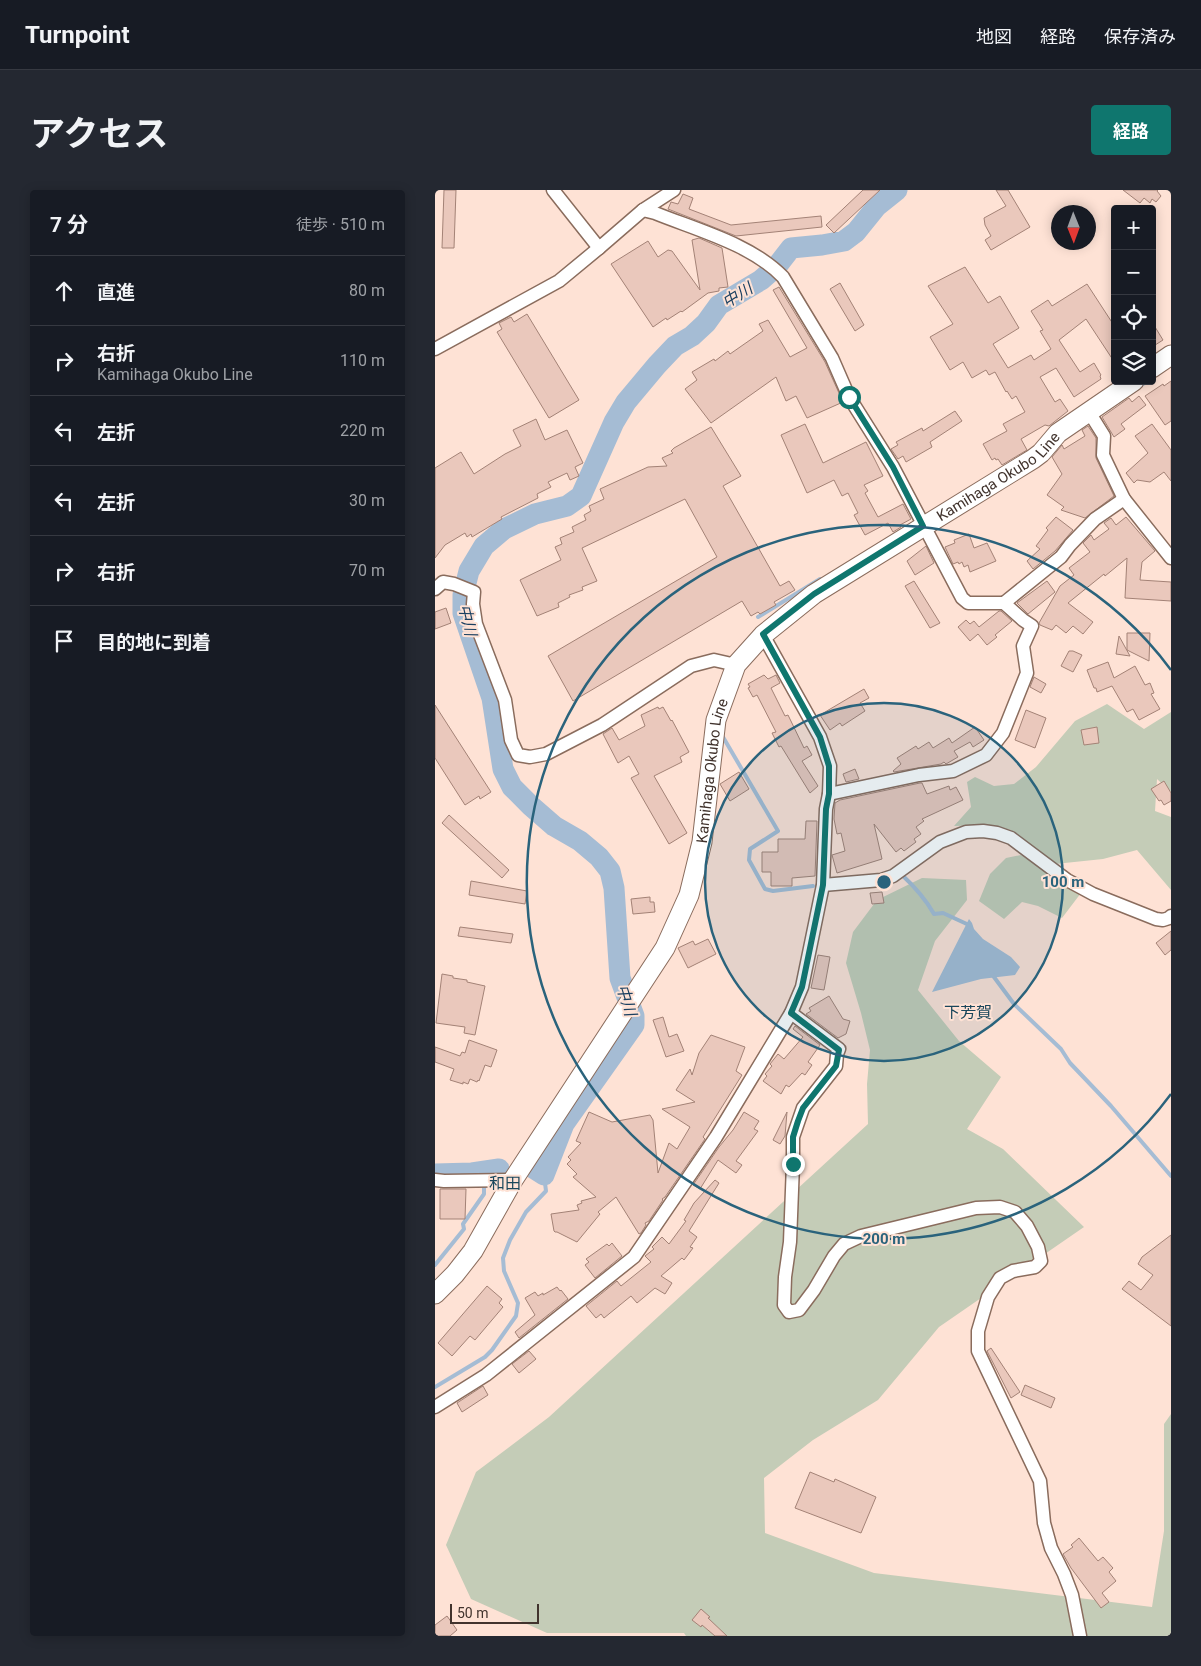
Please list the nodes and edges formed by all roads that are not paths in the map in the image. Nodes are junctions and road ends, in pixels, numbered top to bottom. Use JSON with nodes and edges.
{"nodes":[{"id":1,"x":553,"y":190,"type":"edge"},
{"id":2,"x":674,"y":190,"type":"edge"},
{"id":3,"x":643,"y":210,"type":"junction"},
{"id":4,"x":599,"y":248,"type":"junction"},
{"id":5,"x":435,"y":349,"type":"edge"},
{"id":6,"x":1171,"y":355,"type":"edge"},
{"id":7,"x":1156,"y":365,"type":"edge"},
{"id":8,"x":1127,"y":385,"type":"edge"},
{"id":9,"x":1089,"y":412,"type":"junction"},
{"id":10,"x":1124,"y":499,"type":"junction"},
{"id":11,"x":923,"y":526,"type":"junction"},
{"id":12,"x":1171,"y":558,"type":"edge"},
{"id":13,"x":435,"y":588,"type":"edge"},
{"id":14,"x":1004,"y":603,"type":"junction"},
{"id":15,"x":763,"y":634,"type":"junction"},
{"id":16,"x":736,"y":665,"type":"junction"},
{"id":17,"x":829,"y":794,"type":"junction"},
{"id":18,"x":823,"y":885,"type":"junction"},
{"id":19,"x":1171,"y":916,"type":"edge"},
{"id":20,"x":791,"y":1013,"type":"junction"},
{"id":21,"x":435,"y":1180,"type":"edge"},
{"id":22,"x":513,"y":1180,"type":"junction"},
{"id":23,"x":435,"y":1294,"type":"edge"},
{"id":24,"x":435,"y":1407,"type":"edge"},
{"id":25,"x":1080,"y":1636,"type":"edge"}],
"edges":[{"from":1,"to":4,"type":"street"},
{"from":2,"to":3,"type":"street"},
{"from":3,"to":4,"type":"street"},
{"from":3,"to":11,"type":"street"},
{"from":4,"to":5,"type":"street"},
{"from":6,"to":7,"type":"main road"},
{"from":8,"to":9,"type":"main road","name":"Kamihaga Okubo Line"},
{"from":9,"to":10,"type":"street"},
{"from":9,"to":11,"type":"main road","name":"Kamihaga Okubo Line"},
{"from":10,"to":12,"type":"street"},
{"from":10,"to":14,"type":"street"},
{"from":11,"to":14,"type":"street"},
{"from":11,"to":15,"type":"main road","name":"Kamihaga Okubo Line"},
{"from":13,"to":16,"type":"street"},
{"from":14,"to":17,"type":"street"},
{"from":15,"to":16,"type":"main road","name":"Kamihaga Okubo Line"},
{"from":15,"to":17,"type":"street"},
{"from":16,"to":22,"type":"main road","name":"Kamihaga Okubo Line"},
{"from":17,"to":18,"type":"street"},
{"from":18,"to":19,"type":"street"},
{"from":18,"to":20,"type":"street"},
{"from":20,"to":24,"type":"street"},
{"from":20,"to":25,"type":"street"},
{"from":21,"to":22,"type":"street"},
{"from":22,"to":23,"type":"main road","name":"Kamihaga Okubo Line"}]}
